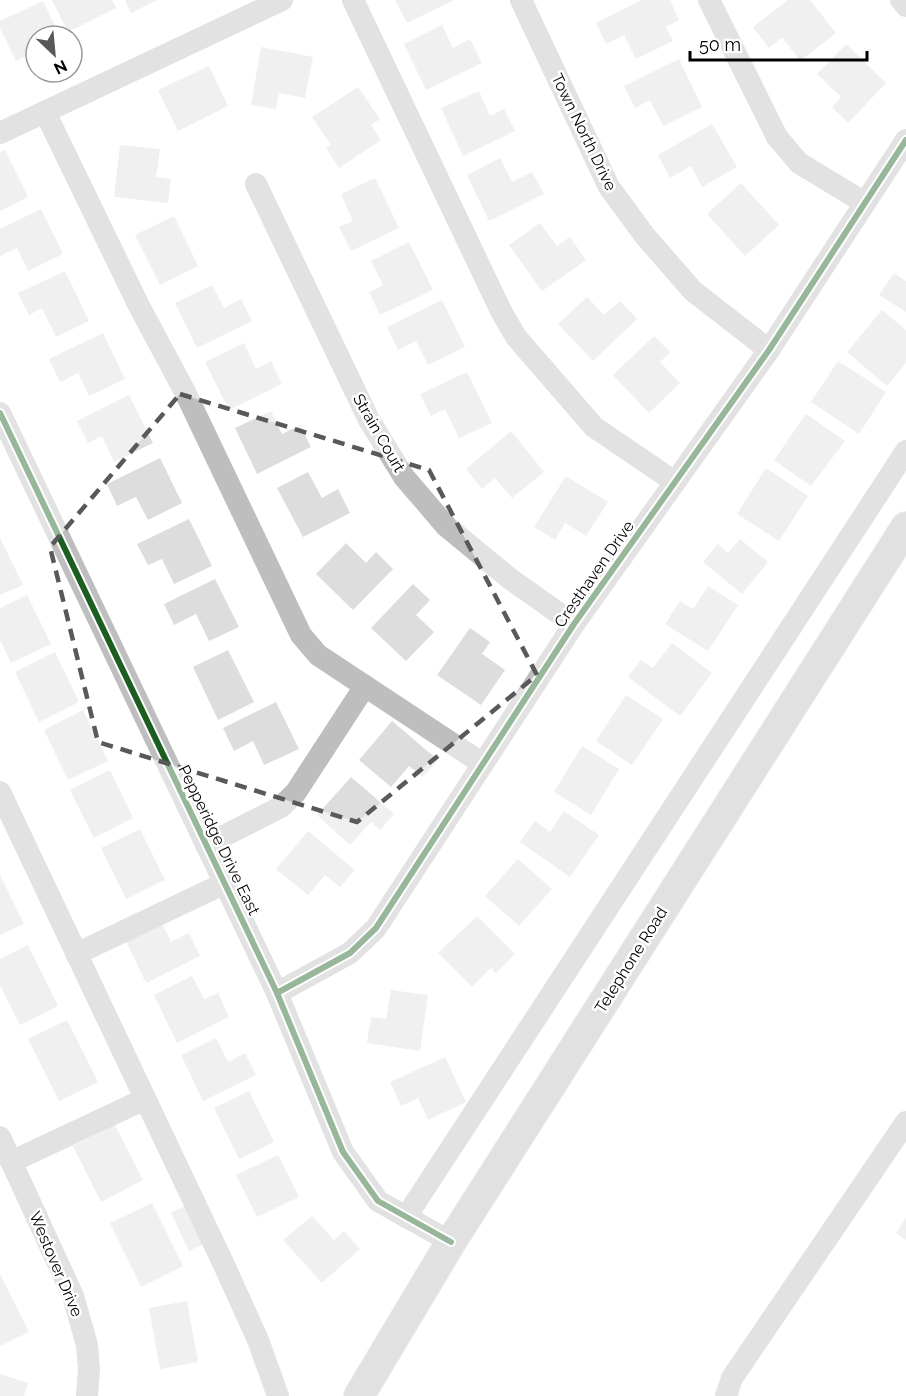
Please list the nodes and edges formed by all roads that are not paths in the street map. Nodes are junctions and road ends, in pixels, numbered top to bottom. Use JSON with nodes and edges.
{"nodes":[{"id":1,"x":282,"y":0,"type":"edge"},
{"id":2,"x":353,"y":0,"type":"edge"},
{"id":3,"x":521,"y":0,"type":"edge"},
{"id":4,"x":709,"y":0,"type":"edge"},
{"id":5,"x":901,"y":0,"type":"edge"},
{"id":6,"x":906,"y":6,"type":"edge"},
{"id":7,"x":45,"y":112,"type":"junction"},
{"id":8,"x":0,"y":133,"type":"edge"},
{"id":9,"x":906,"y":140,"type":"edge"},
{"id":10,"x":256,"y":184,"type":"dead end"},
{"id":11,"x":865,"y":203,"type":"junction"},
{"id":12,"x":769,"y":350,"type":"junction"},
{"id":13,"x":0,"y":413,"type":"edge"},
{"id":14,"x":906,"y":451,"type":"edge"},
{"id":15,"x":675,"y":482,"type":"junction"},
{"id":16,"x":906,"y":527,"type":"edge"},
{"id":17,"x":574,"y":624,"type":"junction"},
{"id":18,"x":365,"y":686,"type":"junction"},
{"id":19,"x":483,"y":764,"type":"junction"},
{"id":20,"x":0,"y":792,"type":"edge"},
{"id":21,"x":206,"y":845,"type":"junction"},
{"id":22,"x":225,"y":883,"type":"junction"},
{"id":23,"x":76,"y":954,"type":"junction"},
{"id":24,"x":277,"y":993,"type":"junction"},
{"id":25,"x":145,"y":1099,"type":"junction"},
{"id":26,"x":906,"y":1122,"type":"edge"},
{"id":27,"x":0,"y":1137,"type":"edge"},
{"id":28,"x":11,"y":1162,"type":"junction"},
{"id":29,"x":406,"y":1217,"type":"junction"},
{"id":30,"x":451,"y":1242,"type":"junction"},
{"id":31,"x":87,"y":1396,"type":"edge"},
{"id":32,"x":278,"y":1396,"type":"edge"},
{"id":33,"x":359,"y":1396,"type":"edge"},
{"id":34,"x":726,"y":1396,"type":"edge"}],
"edges":[{"from":1,"to":7,"type":"street"},
{"from":2,"to":15,"type":"street"},
{"from":3,"to":12,"type":"street","name":"Town North Drive"},
{"from":4,"to":11,"type":"street"},
{"from":5,"to":6,"type":"street"},
{"from":7,"to":8,"type":"street"},
{"from":7,"to":18,"type":"street"},
{"from":9,"to":11,"type":"street","name":"Cresthaven Drive"},
{"from":10,"to":17,"type":"street","name":"Strain Court"},
{"from":11,"to":12,"type":"street","name":"Cresthaven Drive"},
{"from":12,"to":15,"type":"street","name":"Cresthaven Drive"},
{"from":13,"to":21,"type":"street","name":"Pepperidge Drive East"},
{"from":14,"to":29,"type":"street"},
{"from":15,"to":17,"type":"street","name":"Cresthaven Drive"},
{"from":16,"to":30,"type":"main road","name":"Telephone Road"},
{"from":17,"to":19,"type":"street","name":"Cresthaven Drive"},
{"from":18,"to":19,"type":"street"},
{"from":18,"to":21,"type":"street"},
{"from":19,"to":24,"type":"street","name":"Cresthaven Drive"},
{"from":20,"to":23,"type":"street"},
{"from":21,"to":22,"type":"street","name":"Pepperidge Drive East"},
{"from":22,"to":23,"type":"street"},
{"from":22,"to":24,"type":"street","name":"Pepperidge Drive East"},
{"from":23,"to":25,"type":"street"},
{"from":24,"to":29,"type":"street","name":"Pepperidge Drive East"},
{"from":25,"to":28,"type":"street"},
{"from":25,"to":32,"type":"street"},
{"from":26,"to":34,"type":"street"},
{"from":27,"to":28,"type":"street","name":"Westover Drive"},
{"from":28,"to":31,"type":"street","name":"Westover Drive"},
{"from":29,"to":30,"type":"street","name":"Pepperidge Drive East"},
{"from":30,"to":33,"type":"main road","name":"Telephone Road"}]}
